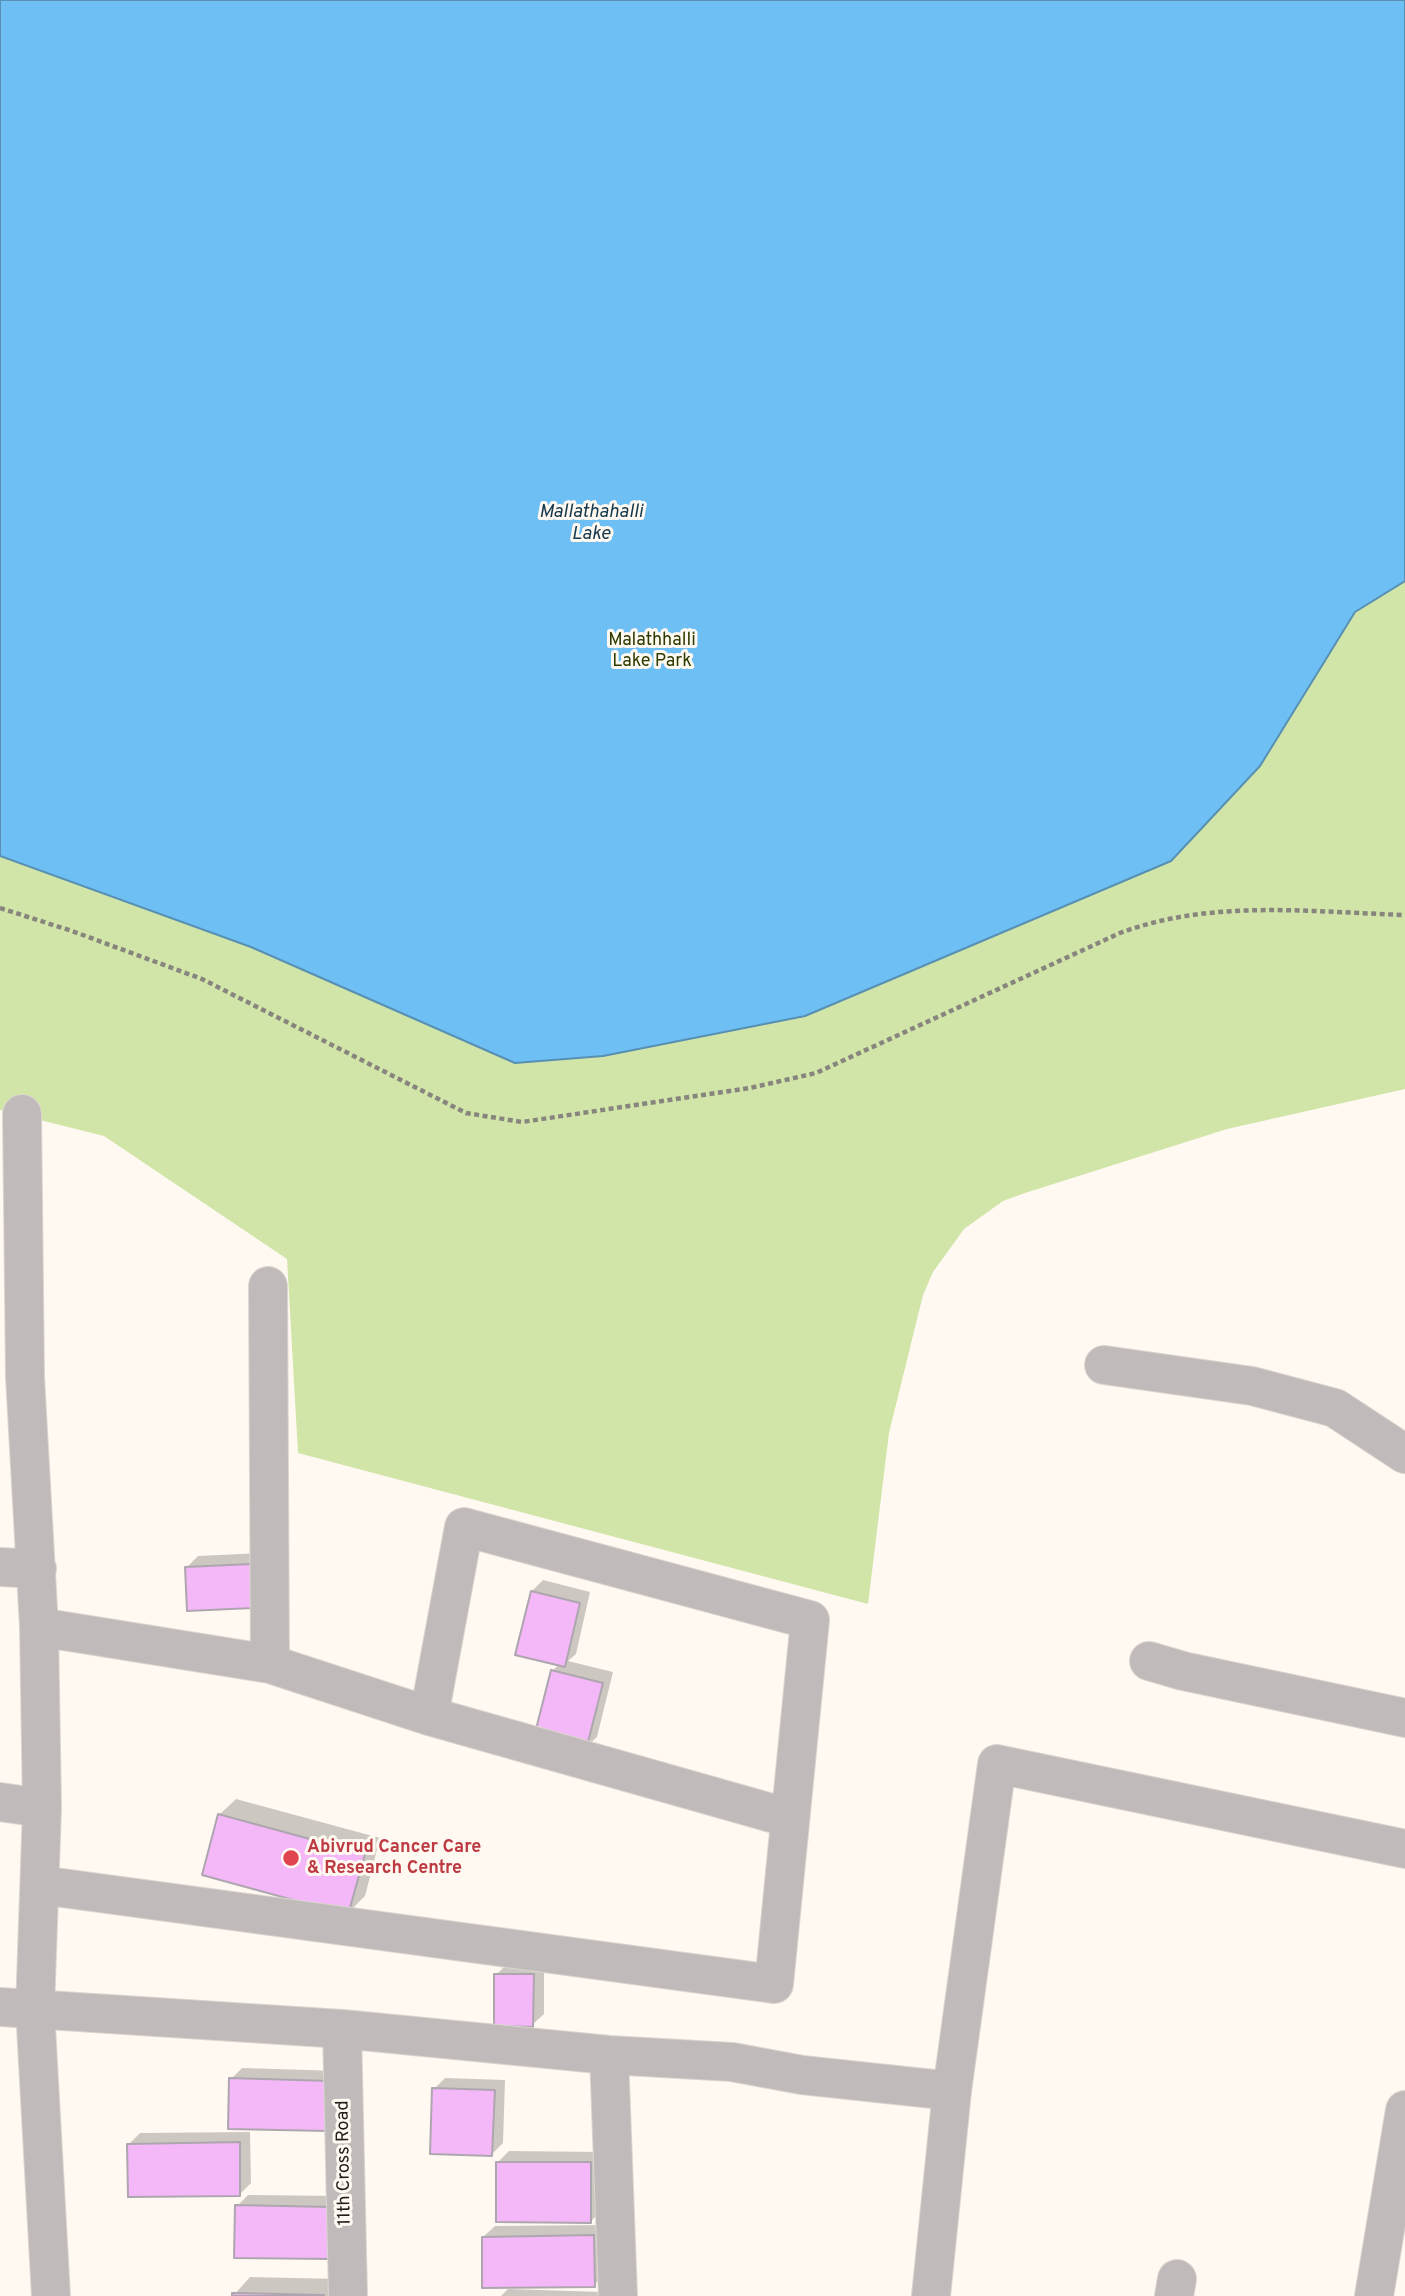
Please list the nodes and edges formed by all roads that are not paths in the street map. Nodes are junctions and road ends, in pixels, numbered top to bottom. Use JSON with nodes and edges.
{"nodes":[{"id":1,"x":22,"y":1114,"type":"dead end"},
{"id":2,"x":11,"y":1224,"type":"edge"},
{"id":3,"x":268,"y":1286,"type":"dead end"},
{"id":4,"x":1104,"y":1365,"type":"dead end"},
{"id":5,"x":13,"y":1376,"type":"edge"},
{"id":6,"x":1405,"y":1454,"type":"edge"},
{"id":7,"x":19,"y":1568,"type":"edge"},
{"id":8,"x":40,"y":1627,"type":"junction"},
{"id":9,"x":1149,"y":1661,"type":"dead end"},
{"id":10,"x":270,"y":1664,"type":"junction"},
{"id":11,"x":429,"y":1716,"type":"junction"},
{"id":12,"x":1405,"y":1718,"type":"edge"},
{"id":13,"x":0,"y":1802,"type":"edge"},
{"id":14,"x":42,"y":1808,"type":"junction"},
{"id":15,"x":789,"y":1818,"type":"junction"},
{"id":16,"x":1405,"y":1849,"type":"edge"},
{"id":17,"x":40,"y":1885,"type":"junction"},
{"id":18,"x":18,"y":2008,"type":"edge"},
{"id":19,"x":342,"y":2029,"type":"junction"},
{"id":20,"x":609,"y":2055,"type":"junction"},
{"id":21,"x":952,"y":2091,"type":"junction"},
{"id":22,"x":1405,"y":2110,"type":"edge"},
{"id":23,"x":51,"y":2296,"type":"edge"},
{"id":24,"x":348,"y":2296,"type":"edge"},
{"id":25,"x":618,"y":2296,"type":"edge"},
{"id":26,"x":931,"y":2296,"type":"edge"},
{"id":27,"x":1374,"y":2296,"type":"edge"}],
"edges":[{"from":1,"to":2,"type":"street"},
{"from":2,"to":5,"type":"street"},
{"from":3,"to":10,"type":"street"},
{"from":4,"to":6,"type":"street"},
{"from":5,"to":7,"type":"street"},
{"from":7,"to":8,"type":"street"},
{"from":8,"to":10,"type":"street"},
{"from":8,"to":14,"type":"street"},
{"from":9,"to":12,"type":"street"},
{"from":10,"to":11,"type":"street"},
{"from":11,"to":15,"type":"street"},
{"from":11,"to":15,"type":"street"},
{"from":13,"to":14,"type":"street"},
{"from":14,"to":17,"type":"street"},
{"from":15,"to":17,"type":"street"},
{"from":16,"to":21,"type":"street"},
{"from":17,"to":18,"type":"street"},
{"from":18,"to":19,"type":"street"},
{"from":18,"to":23,"type":"street"},
{"from":19,"to":20,"type":"street"},
{"from":19,"to":24,"type":"street","name":"11th Cross Road"},
{"from":20,"to":21,"type":"street"},
{"from":20,"to":25,"type":"street"},
{"from":21,"to":26,"type":"street"},
{"from":22,"to":27,"type":"street"}]}
